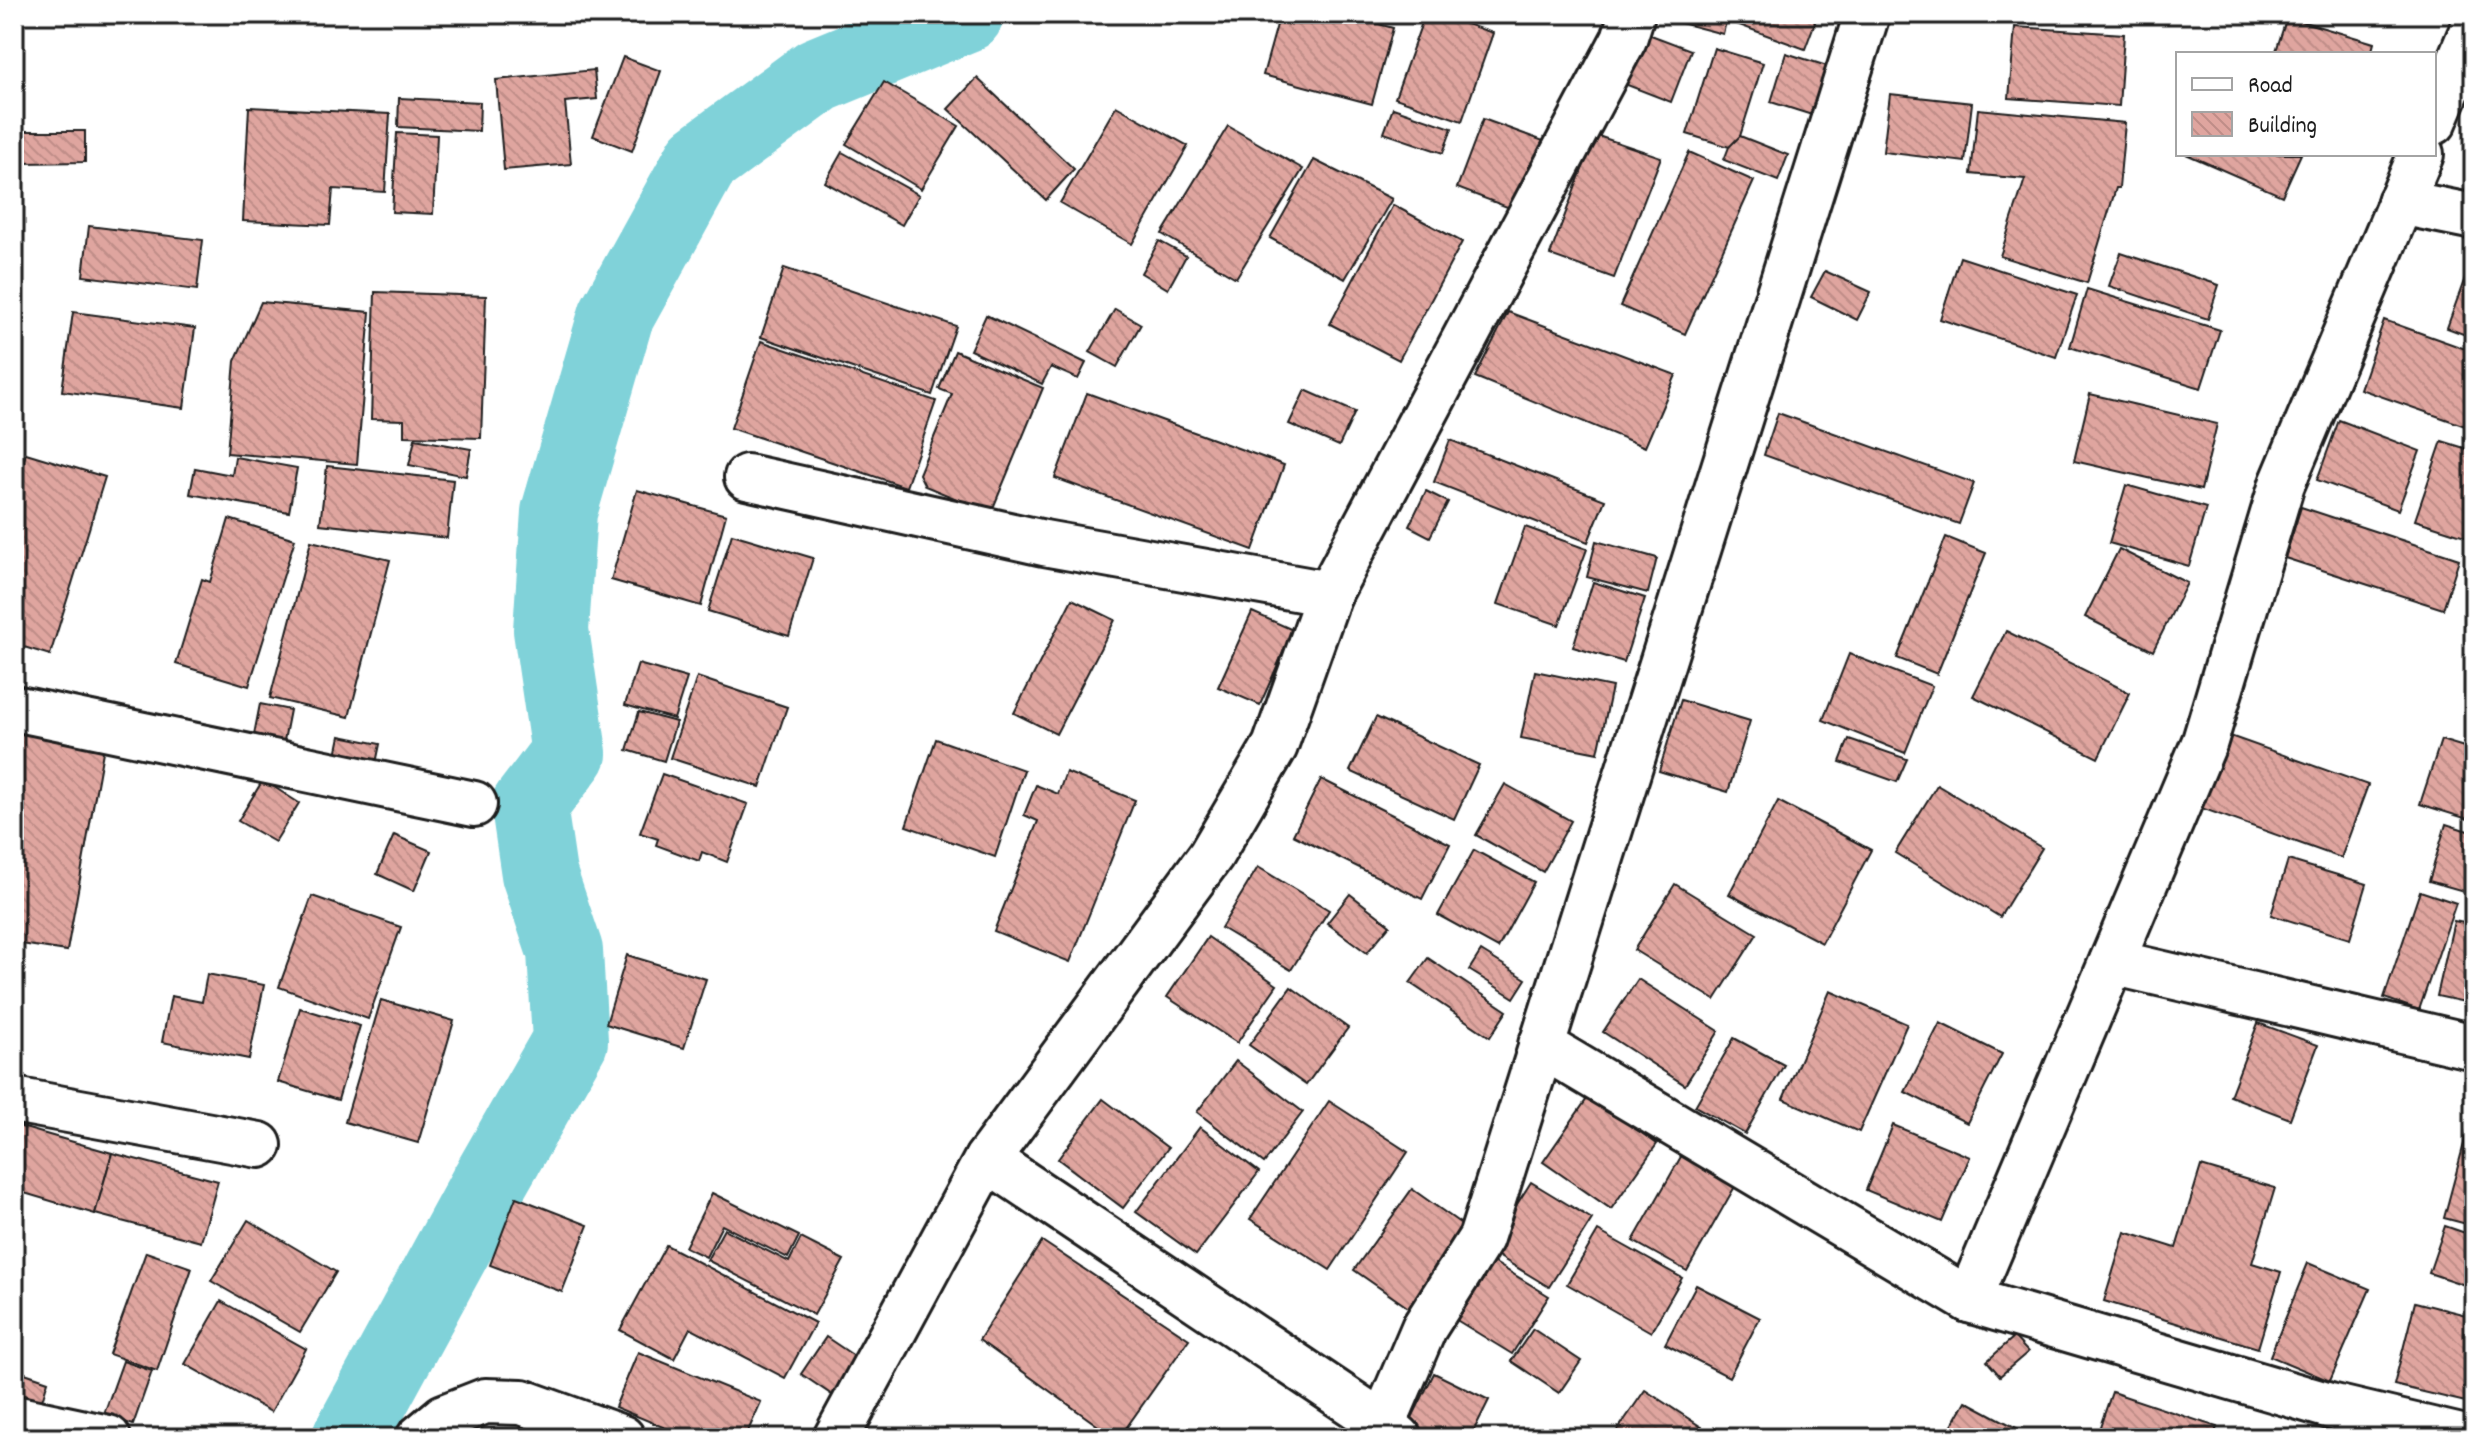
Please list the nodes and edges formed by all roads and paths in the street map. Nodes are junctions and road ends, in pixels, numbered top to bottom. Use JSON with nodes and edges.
{"nodes":[{"id":1,"x":1632,"y":14,"type":"edge"},
{"id":2,"x":1867,"y":14,"type":"edge"},
{"id":3,"x":2474,"y":26,"type":"edge"},
{"id":4,"x":2436,"y":117,"type":"edge"},
{"id":5,"x":2420,"y":156,"type":"edge"},
{"id":6,"x":2400,"y":202,"type":"junction"},
{"id":7,"x":2474,"y":217,"type":"edge"},
{"id":8,"x":747,"y":477,"type":"dead end"},
{"id":9,"x":1329,"y":594,"type":"junction"},
{"id":10,"x":14,"y":708,"type":"edge"},
{"id":11,"x":474,"y":804,"type":"dead end"},
{"id":12,"x":2112,"y":962,"type":"junction"},
{"id":13,"x":1541,"y":1045,"type":"junction"},
{"id":14,"x":2474,"y":1047,"type":"edge"},
{"id":15,"x":14,"y":1100,"type":"edge"},
{"id":16,"x":259,"y":1145,"type":"dead end"},
{"id":17,"x":987,"y":1159,"type":"junction"},
{"id":18,"x":1969,"y":1300,"type":"junction"},
{"id":19,"x":14,"y":1418,"type":"edge"},
{"id":20,"x":1391,"y":1431,"type":"edge"},
{"id":21,"x":108,"y":1438,"type":"edge"},
{"id":22,"x":419,"y":1438,"type":"edge"},
{"id":23,"x":622,"y":1438,"type":"edge"},
{"id":24,"x":836,"y":1438,"type":"edge"},
{"id":25,"x":2465,"y":1438,"type":"edge"}],
"edges":[{"from":1,"to":9,"type":"street"},
{"from":2,"to":13,"type":"street"},
{"from":3,"to":4,"type":"street"},
{"from":5,"to":6,"type":"street"},
{"from":6,"to":7,"type":"street"},
{"from":6,"to":12,"type":"street"},
{"from":8,"to":9,"type":"street"},
{"from":9,"to":17,"type":"street"},
{"from":10,"to":11,"type":"street"},
{"from":12,"to":14,"type":"street"},
{"from":12,"to":18,"type":"street"},
{"from":13,"to":18,"type":"street"},
{"from":13,"to":20,"type":"street"},
{"from":15,"to":16,"type":"street"},
{"from":17,"to":20,"type":"street"},
{"from":17,"to":24,"type":"street"},
{"from":18,"to":25,"type":"street"},
{"from":19,"to":21,"type":"street"},
{"from":22,"to":23,"type":"street"}]}
